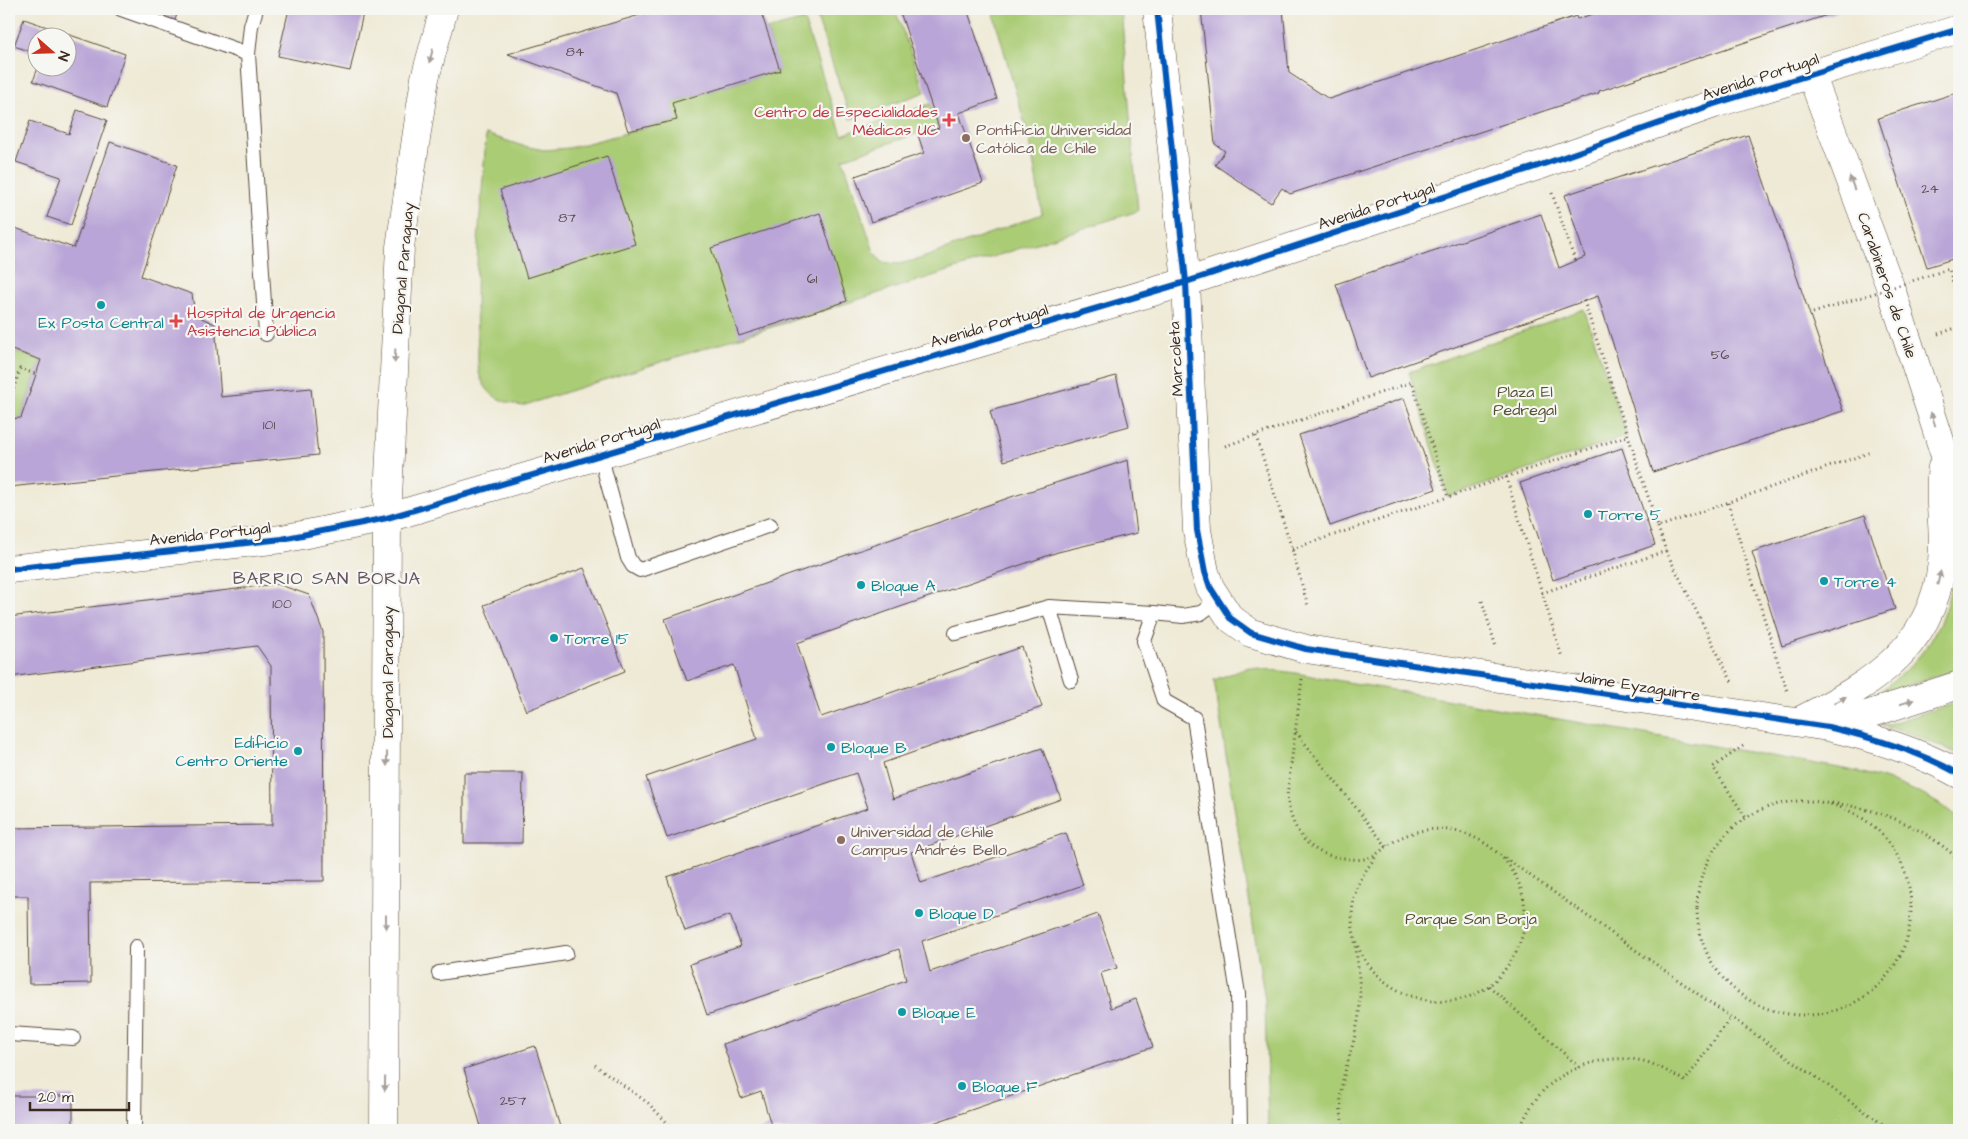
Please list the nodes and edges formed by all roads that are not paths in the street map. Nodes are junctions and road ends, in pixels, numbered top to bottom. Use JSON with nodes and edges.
{"nodes":[{"id":1,"x":121,"y":9,"type":"edge"},
{"id":2,"x":256,"y":9,"type":"edge"},
{"id":3,"x":444,"y":9,"type":"edge"},
{"id":4,"x":1157,"y":9,"type":"edge"},
{"id":5,"x":1959,"y":29,"type":"edge"},
{"id":6,"x":248,"y":54,"type":"junction"},
{"id":7,"x":1811,"y":74,"type":"junction"},
{"id":8,"x":1186,"y":282,"type":"junction"},
{"id":9,"x":266,"y":334,"type":"dead end"},
{"id":10,"x":1944,"y":453,"type":"junction"},
{"id":11,"x":600,"y":454,"type":"junction"},
{"id":12,"x":1959,"y":499,"type":"edge"},
{"id":13,"x":387,"y":518,"type":"junction"},
{"id":14,"x":770,"y":524,"type":"dead end"},
{"id":15,"x":9,"y":569,"type":"edge"},
{"id":16,"x":1218,"y":600,"type":"junction"},
{"id":17,"x":1049,"y":607,"type":"junction"},
{"id":18,"x":1154,"y":613,"type":"junction"},
{"id":19,"x":956,"y":633,"type":"dead end"},
{"id":20,"x":1306,"y":649,"type":"joint"},
{"id":21,"x":1071,"y":680,"type":"dead end"},
{"id":22,"x":1959,"y":686,"type":"edge"},
{"id":23,"x":1797,"y":722,"type":"junction"},
{"id":24,"x":1828,"y":727,"type":"junction"},
{"id":25,"x":1959,"y":774,"type":"edge"},
{"id":26,"x":136,"y":947,"type":"dead end"},
{"id":27,"x":566,"y":953,"type":"dead end"},
{"id":28,"x":439,"y":973,"type":"dead end"},
{"id":29,"x":9,"y":1034,"type":"edge"},
{"id":30,"x":72,"y":1038,"type":"dead end"},
{"id":31,"x":134,"y":1130,"type":"edge"},
{"id":32,"x":384,"y":1130,"type":"edge"},
{"id":33,"x":1240,"y":1130,"type":"edge"}],
"edges":[{"from":1,"to":6,"type":"lane"},
{"from":2,"to":6,"type":"lane"},
{"from":3,"to":13,"type":"main road","name":"Diagonal Paraguay","one_way":true},
{"from":4,"to":8,"type":"main road","name":"Marcoleta"},
{"from":5,"to":7,"type":"main road","name":"Avenida Portugal"},
{"from":6,"to":9,"type":"lane"},
{"from":7,"to":8,"type":"main road","name":"Avenida Portugal"},
{"from":10,"to":7,"type":"main road","name":"Carabineros de Chile","one_way":true},
{"from":8,"to":11,"type":"main road","name":"Avenida Portugal"},
{"from":8,"to":16,"type":"main road","name":"Marcoleta"},
{"from":10,"to":12,"type":"main road","name":"Carabineros de Chile"},
{"from":23,"to":10,"type":"main road","one_way":true},
{"from":11,"to":13,"type":"main road","name":"Avenida Portugal"},
{"from":11,"to":14,"type":"lane"},
{"from":13,"to":15,"type":"main road","name":"Avenida Portugal"},
{"from":13,"to":32,"type":"main road","name":"Diagonal Paraguay","one_way":true},
{"from":16,"to":18,"type":"lane"},
{"from":16,"to":20,"type":"main road","name":"Marcoleta"},
{"from":17,"to":18,"type":"lane"},
{"from":17,"to":19,"type":"lane"},
{"from":17,"to":21,"type":"lane"},
{"from":18,"to":33,"type":"lane"},
{"from":20,"to":23,"type":"main road","name":"Jaime Eyzaguirre"},
{"from":24,"to":22,"type":"main road","name":"Jaime Eyzaguirre","one_way":true},
{"from":23,"to":24,"type":"main road","name":"Jaime Eyzaguirre"},
{"from":24,"to":25,"type":"main road","name":"Jaime Eyzaguirre"},
{"from":26,"to":31,"type":"lane"},
{"from":27,"to":28,"type":"lane"},
{"from":29,"to":30,"type":"lane"}]}
